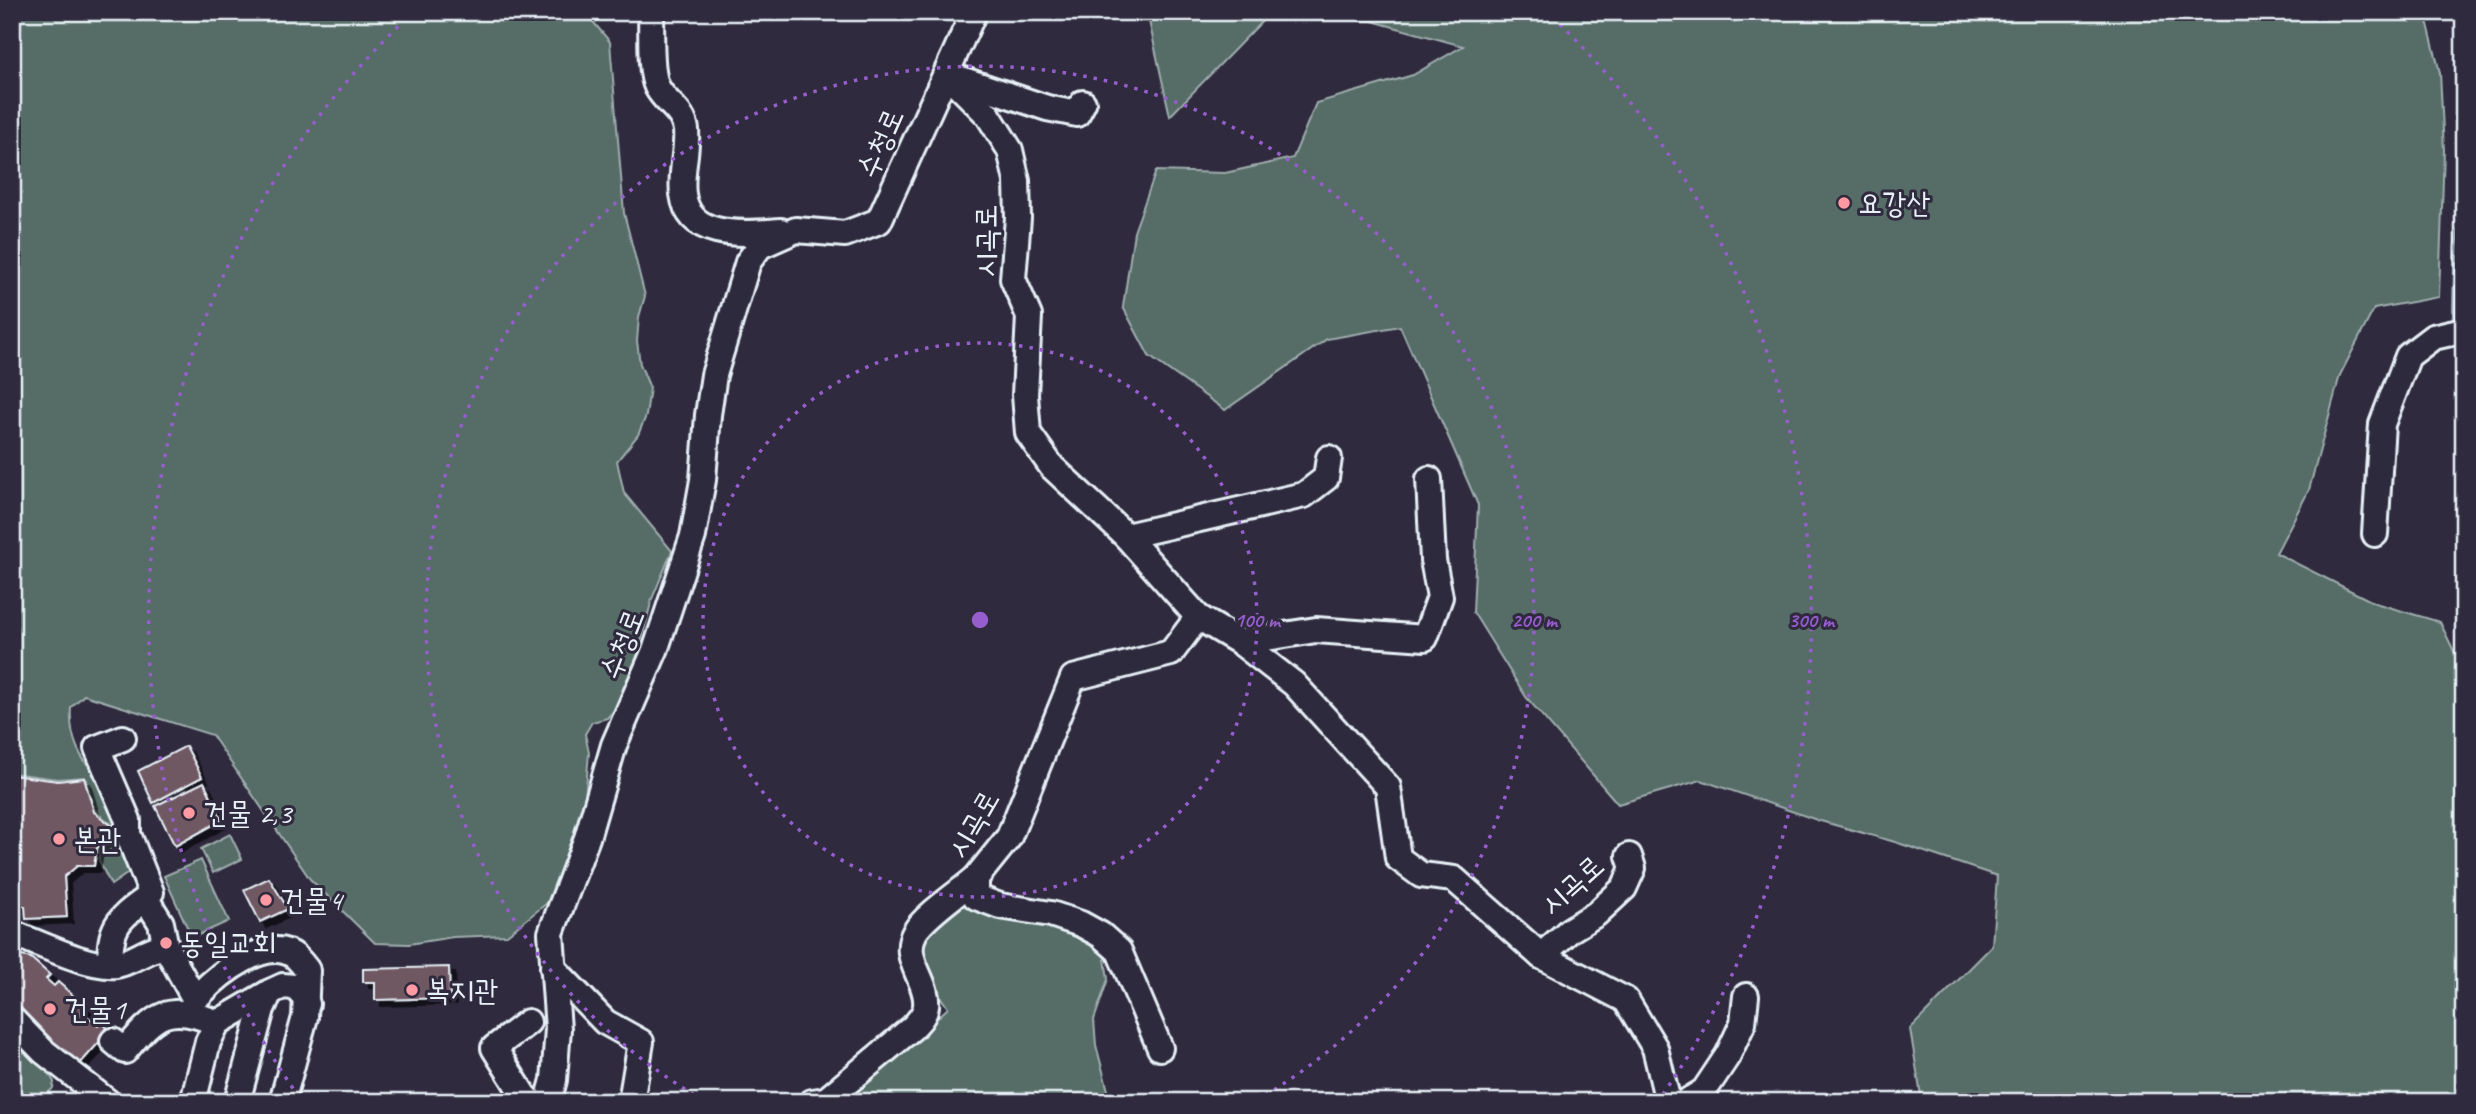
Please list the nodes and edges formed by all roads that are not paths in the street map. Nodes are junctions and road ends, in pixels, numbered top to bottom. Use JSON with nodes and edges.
{"nodes":[{"id":1,"x":651,"y":12,"type":"edge"},
{"id":2,"x":974,"y":12,"type":"edge"},
{"id":3,"x":948,"y":75,"type":"junction"},
{"id":4,"x":1083,"y":103,"type":"dead end"},
{"id":5,"x":796,"y":230,"type":"junction"},
{"id":6,"x":2462,"y":330,"type":"edge"},
{"id":7,"x":1329,"y":458,"type":"dead end"},
{"id":8,"x":1429,"y":479,"type":"dead end"},
{"id":9,"x":2375,"y":534,"type":"dead end"},
{"id":10,"x":1126,"y":536,"type":"junction"},
{"id":11,"x":1198,"y":617,"type":"junction"},
{"id":12,"x":1240,"y":642,"type":"junction"},
{"id":13,"x":123,"y":738,"type":"dead end"},
{"id":14,"x":1629,"y":856,"type":"dead end"},
{"id":15,"x":976,"y":878,"type":"junction"},
{"id":16,"x":146,"y":899,"type":"junction"},
{"id":17,"x":12,"y":933,"type":"edge"},
{"id":18,"x":166,"y":947,"type":"junction"},
{"id":19,"x":1541,"y":956,"type":"junction"},
{"id":20,"x":110,"y":965,"type":"junction"},
{"id":21,"x":553,"y":968,"type":"junction"},
{"id":22,"x":270,"y":992,"type":"junction"},
{"id":23,"x":1746,"y":996,"type":"dead end"},
{"id":24,"x":307,"y":1004,"type":"junction"},
{"id":25,"x":12,"y":1019,"type":"edge"},
{"id":26,"x":217,"y":1023,"type":"junction"},
{"id":27,"x":528,"y":1023,"type":"dead end"},
{"id":28,"x":113,"y":1041,"type":"dead end"},
{"id":29,"x":1160,"y":1048,"type":"dead end"},
{"id":30,"x":108,"y":1102,"type":"edge"},
{"id":31,"x":193,"y":1102,"type":"edge"},
{"id":32,"x":237,"y":1102,"type":"edge"},
{"id":33,"x":282,"y":1102,"type":"edge"},
{"id":34,"x":530,"y":1102,"type":"edge"},
{"id":35,"x":548,"y":1102,"type":"edge"},
{"id":36,"x":631,"y":1102,"type":"edge"},
{"id":37,"x":812,"y":1102,"type":"edge"},
{"id":38,"x":1668,"y":1102,"type":"edge"},
{"id":39,"x":1686,"y":1102,"type":"edge"}],
"edges":[{"from":1,"to":5,"type":"street","name":"수청로"},
{"from":2,"to":3,"type":"street","name":"수청로"},
{"from":3,"to":4,"type":"street"},
{"from":3,"to":5,"type":"street","name":"수청로"},
{"from":3,"to":10,"type":"street","name":"시곡로"},
{"from":5,"to":21,"type":"street","name":"수청로"},
{"from":6,"to":9,"type":"street"},
{"from":7,"to":10,"type":"street"},
{"from":8,"to":12,"type":"street"},
{"from":10,"to":11,"type":"street","name":"시곡로"},
{"from":11,"to":12,"type":"street","name":"시곡로"},
{"from":11,"to":15,"type":"street","name":"시곡로"},
{"from":12,"to":19,"type":"street","name":"시곡로"},
{"from":13,"to":16,"type":"street"},
{"from":14,"to":19,"type":"street","name":"시곡로"},
{"from":15,"to":29,"type":"street","name":"시곡로"},
{"from":15,"to":37,"type":"street"},
{"from":16,"to":18,"type":"street"},
{"from":16,"to":20,"type":"street"},
{"from":17,"to":20,"type":"street"},
{"from":18,"to":20,"type":"street"},
{"from":18,"to":24,"type":"street"},
{"from":19,"to":38,"type":"street","name":"시곡로"},
{"from":21,"to":35,"type":"street","name":"수청로"},
{"from":21,"to":36,"type":"street"},
{"from":22,"to":24,"type":"street"},
{"from":22,"to":26,"type":"street"},
{"from":22,"to":32,"type":"street"},
{"from":23,"to":39,"type":"street"},
{"from":24,"to":33,"type":"street"},
{"from":25,"to":30,"type":"street"},
{"from":26,"to":28,"type":"street"},
{"from":26,"to":31,"type":"street"},
{"from":27,"to":34,"type":"street"}]}
